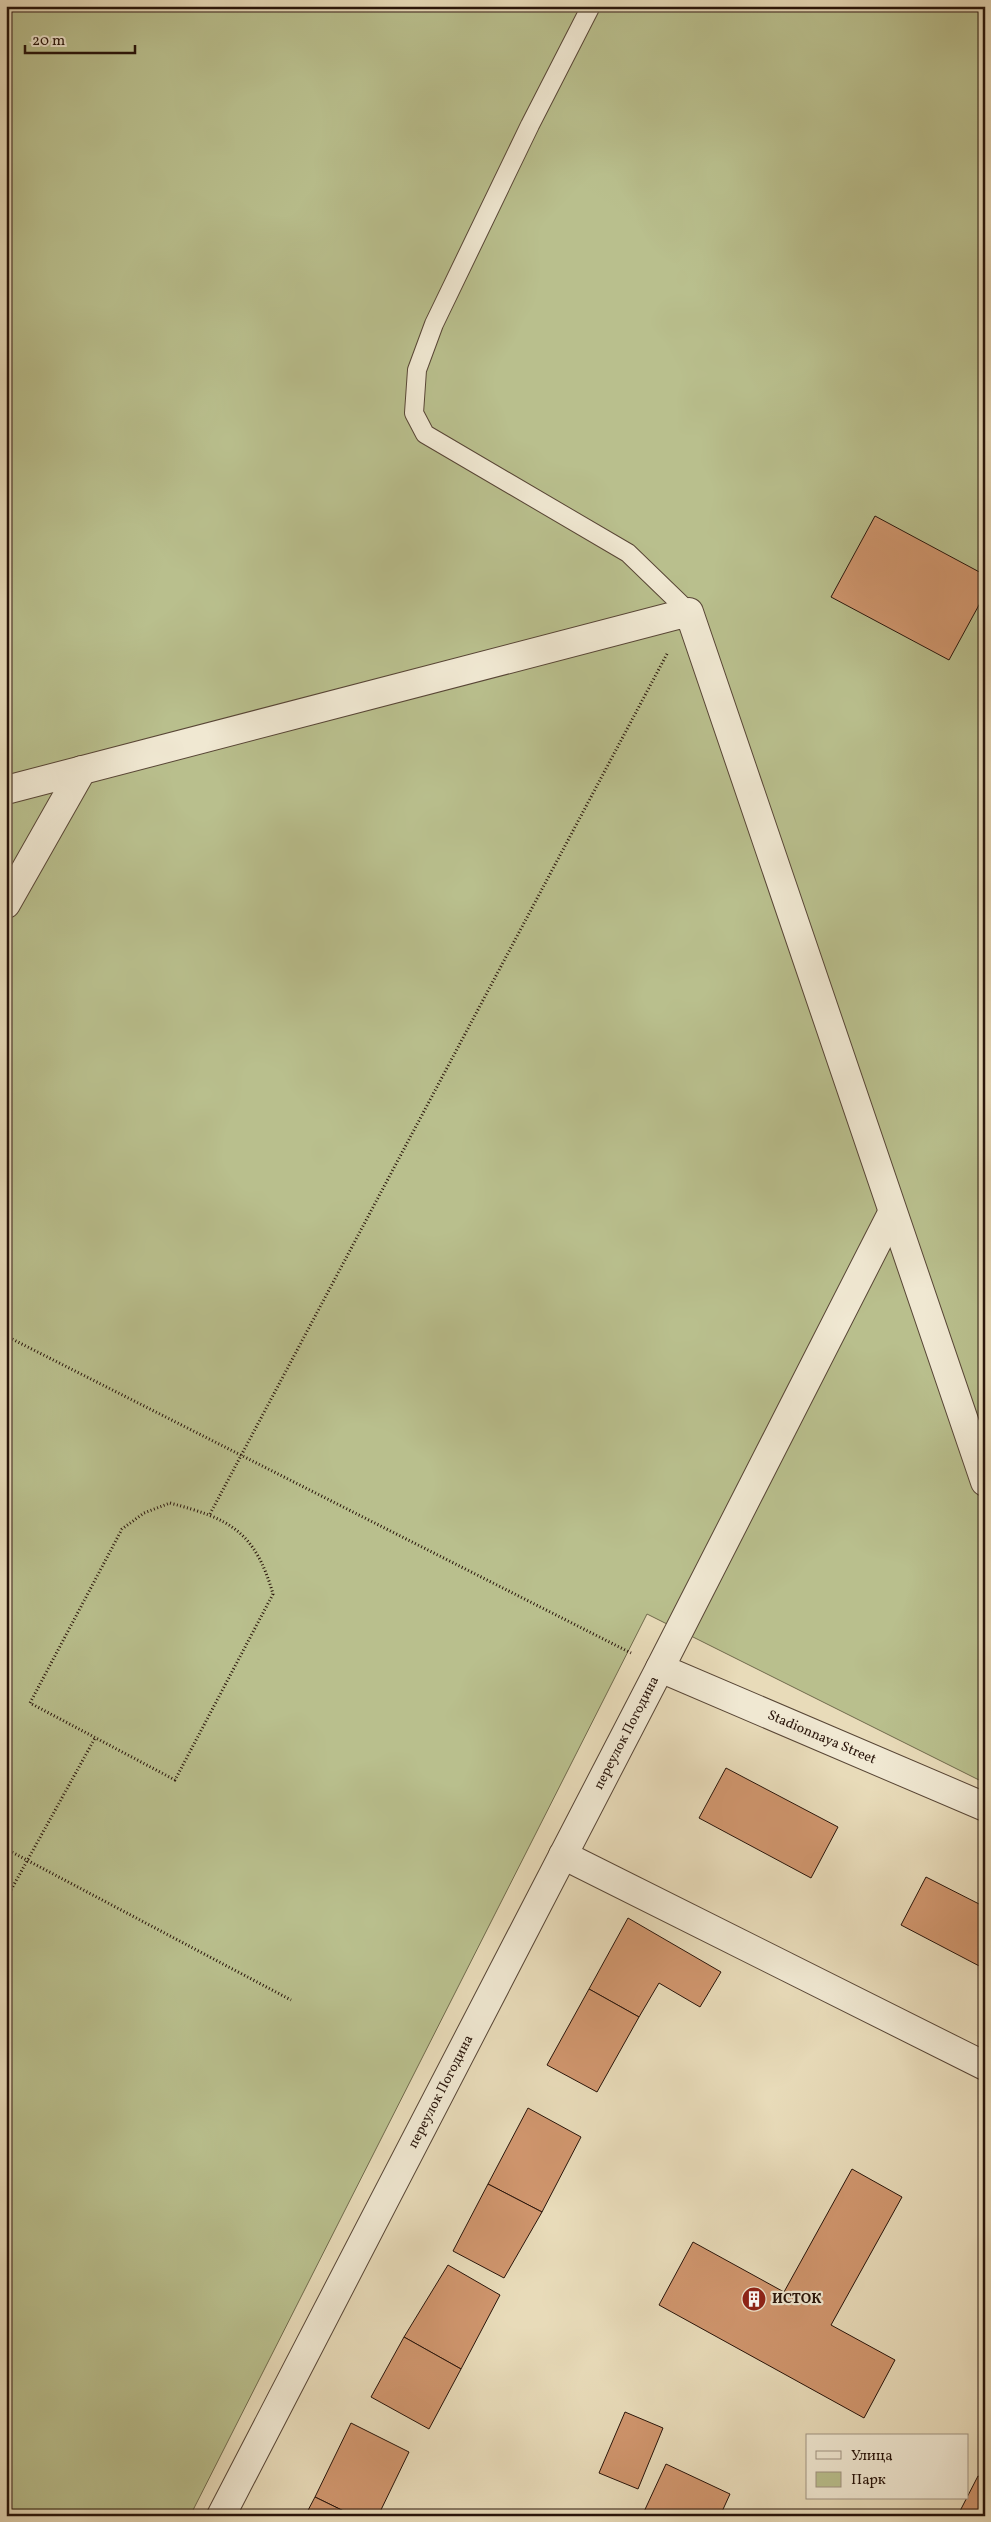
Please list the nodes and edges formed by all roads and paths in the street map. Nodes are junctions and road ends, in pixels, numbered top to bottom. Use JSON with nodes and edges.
{"nodes":[{"id":1,"x":591,"y":6,"type":"edge"},
{"id":2,"x":689,"y":612,"type":"junction"},
{"id":3,"x":82,"y":770,"type":"junction"},
{"id":4,"x":6,"y":790,"type":"edge"},
{"id":5,"x":6,"y":904,"type":"edge"},
{"id":6,"x":892,"y":1213,"type":"junction"},
{"id":7,"x":6,"y":1336,"type":"edge"},
{"id":8,"x":241,"y":1455,"type":"junction"},
{"id":9,"x":985,"y":1482,"type":"edge"},
{"id":10,"x":210,"y":1514,"type":"junction"},
{"id":11,"x":660,"y":1668,"type":"junction"},
{"id":12,"x":95,"y":1738,"type":"junction"},
{"id":13,"x":985,"y":1807,"type":"edge"},
{"id":14,"x":6,"y":1848,"type":"edge"},
{"id":15,"x":563,"y":1855,"type":"junction"},
{"id":16,"x":27,"y":1860,"type":"junction"},
{"id":17,"x":6,"y":1898,"type":"edge"},
{"id":18,"x":291,"y":2000,"type":"dead end"},
{"id":19,"x":985,"y":2066,"type":"edge"},
{"id":20,"x":221,"y":2516,"type":"edge"}],
"edges":[{"from":1,"to":2,"type":"lane"},
{"from":2,"to":3,"type":"street"},
{"from":2,"to":6,"type":"street"},
{"from":2,"to":8,"type":"path"},
{"from":3,"to":4,"type":"street"},
{"from":3,"to":5,"type":"street"},
{"from":6,"to":9,"type":"street"},
{"from":6,"to":11,"type":"street","name":"переулок Погодина"},
{"from":7,"to":8,"type":"path"},
{"from":8,"to":10,"type":"path"},
{"from":8,"to":11,"type":"path"},
{"from":10,"to":12,"type":"path"},
{"from":10,"to":12,"type":"path"},
{"from":11,"to":13,"type":"street","name":"Stadionnaya Street"},
{"from":11,"to":15,"type":"street","name":"переулок Погодина"},
{"from":12,"to":16,"type":"path"},
{"from":14,"to":16,"type":"path"},
{"from":15,"to":19,"type":"street"},
{"from":15,"to":20,"type":"street","name":"переулок Погодина"},
{"from":16,"to":17,"type":"path"},
{"from":16,"to":18,"type":"path"}]}
